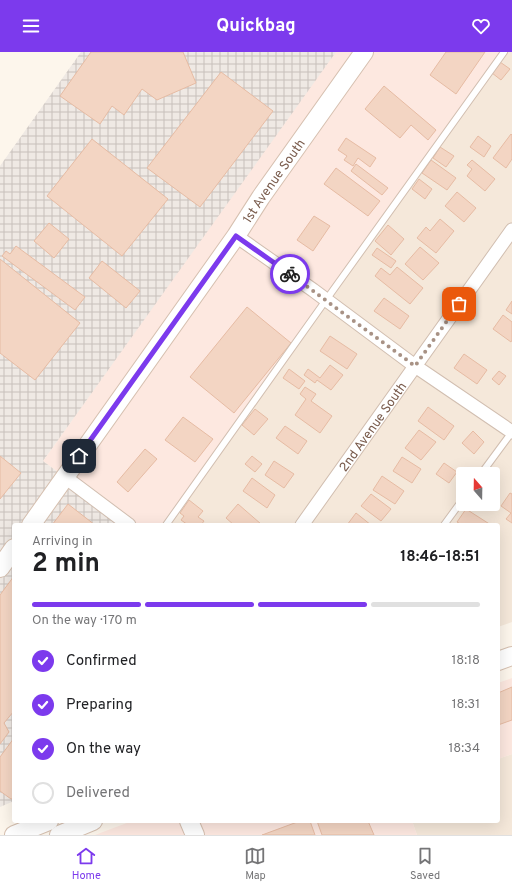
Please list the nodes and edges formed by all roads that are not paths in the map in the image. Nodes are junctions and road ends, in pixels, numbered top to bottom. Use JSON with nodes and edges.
{"nodes":[{"id":1,"x":364,"y":52,"type":"edge"},
{"id":2,"x":504,"y":52,"type":"edge"},
{"id":3,"x":512,"y":230,"type":"edge"},
{"id":4,"x":236,"y":236,"type":"junction"},
{"id":5,"x":326,"y":300,"type":"junction"},
{"id":6,"x":415,"y":366,"type":"junction"},
{"id":7,"x":512,"y":432,"type":"edge"},
{"id":8,"x":487,"y":467,"type":"edge"},
{"id":9,"x":65,"y":477,"type":"junction"},
{"id":10,"x":456,"y":509,"type":"edge"},
{"id":11,"x":32,"y":523,"type":"edge"},
{"id":12,"x":126,"y":523,"type":"edge"},
{"id":13,"x":167,"y":523,"type":"edge"},
{"id":14,"x":303,"y":523,"type":"edge"},
{"id":15,"x":445,"y":523,"type":"edge"},
{"id":16,"x":12,"y":551,"type":"edge"},
{"id":17,"x":0,"y":568,"type":"edge"},
{"id":18,"x":512,"y":656,"type":"edge"},
{"id":19,"x":500,"y":660,"type":"edge"},
{"id":20,"x":46,"y":823,"type":"edge"},
{"id":21,"x":88,"y":823,"type":"edge"},
{"id":22,"x":191,"y":823,"type":"edge"},
{"id":23,"x":32,"y":832,"type":"edge"},
{"id":24,"x":14,"y":835,"type":"edge"},
{"id":25,"x":59,"y":835,"type":"edge"},
{"id":26,"x":195,"y":835,"type":"edge"}],
"edges":[{"from":1,"to":4,"type":"street","name":"1st Avenue South"},
{"from":2,"to":5,"type":"lane"},
{"from":3,"to":6,"type":"street","name":"2nd Avenue South"},
{"from":4,"to":5,"type":"street"},
{"from":4,"to":9,"type":"street","name":"1st Avenue South"},
{"from":5,"to":6,"type":"street"},
{"from":5,"to":13,"type":"lane"},
{"from":6,"to":7,"type":"street"},
{"from":6,"to":14,"type":"street","name":"2nd Avenue South"},
{"from":7,"to":8,"type":"lane"},
{"from":9,"to":11,"type":"street","name":"1st Avenue South"},
{"from":9,"to":12,"type":"street"},
{"from":10,"to":15,"type":"lane"},
{"from":16,"to":17,"type":"street"},
{"from":18,"to":19,"type":"street"},
{"from":20,"to":23,"type":"street"},
{"from":21,"to":25,"type":"street"},
{"from":22,"to":26,"type":"street"},
{"from":23,"to":24,"type":"street"}]}
